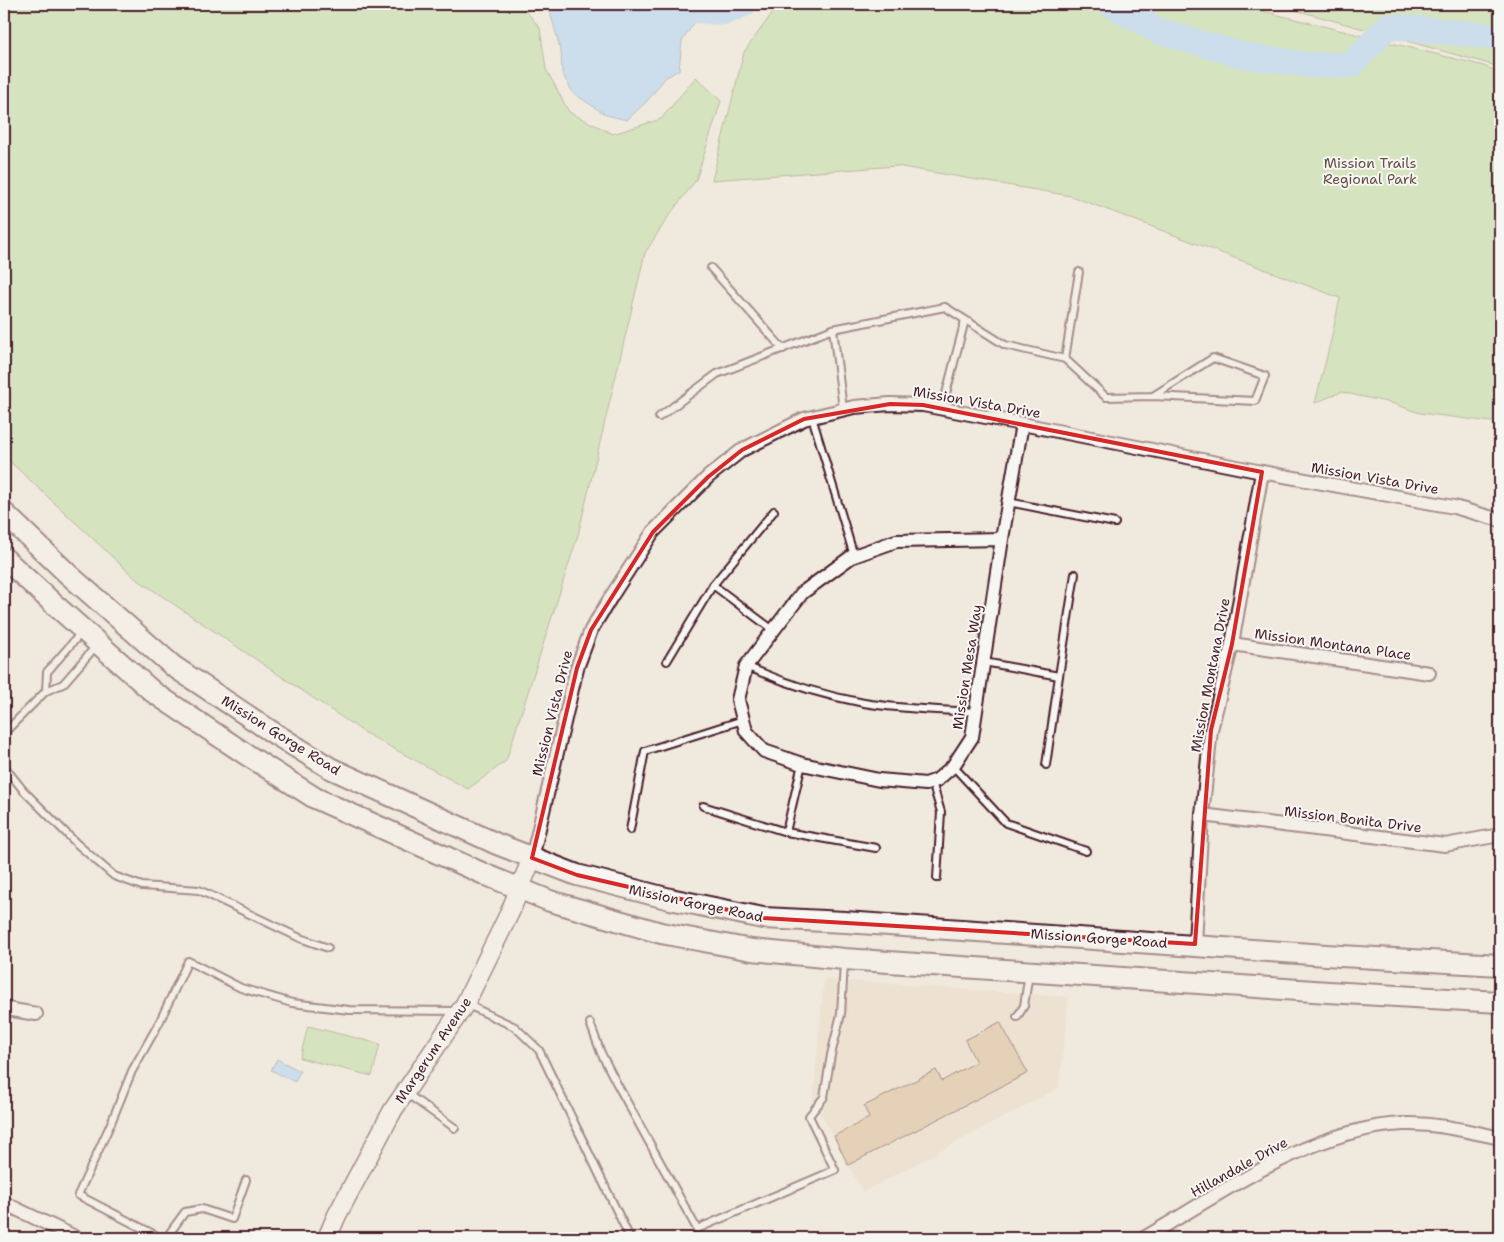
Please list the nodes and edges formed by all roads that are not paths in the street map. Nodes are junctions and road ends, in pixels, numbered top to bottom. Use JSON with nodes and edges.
{"nodes":[{"id":1,"x":711,"y":268,"type":"dead end"},
{"id":2,"x":1079,"y":272,"type":"dead end"},
{"id":3,"x":965,"y":320,"type":"junction"},
{"id":4,"x":833,"y":329,"type":"junction"},
{"id":5,"x":783,"y":349,"type":"junction"},
{"id":6,"x":1065,"y":359,"type":"junction"},
{"id":7,"x":1153,"y":396,"type":"junction"},
{"id":8,"x":942,"y":409,"type":"junction"},
{"id":9,"x":843,"y":410,"type":"junction"},
{"id":10,"x":659,"y":417,"type":"dead end"},
{"id":11,"x":812,"y":417,"type":"junction"},
{"id":12,"x":1022,"y":424,"type":"junction"},
{"id":13,"x":1262,"y":472,"type":"junction"},
{"id":14,"x":1008,"y":502,"type":"junction"},
{"id":15,"x":774,"y":511,"type":"dead end"},
{"id":16,"x":4,"y":513,"type":"edge"},
{"id":17,"x":1500,"y":520,"type":"edge"},
{"id":18,"x":1115,"y":523,"type":"dead end"},
{"id":19,"x":1002,"y":540,"type":"junction"},
{"id":20,"x":854,"y":556,"type":"junction"},
{"id":21,"x":4,"y":558,"type":"edge"},
{"id":22,"x":1075,"y":574,"type":"dead end"},
{"id":23,"x":713,"y":585,"type":"junction"},
{"id":24,"x":774,"y":630,"type":"junction"},
{"id":25,"x":91,"y":637,"type":"junction"},
{"id":26,"x":1232,"y":644,"type":"junction"},
{"id":27,"x":667,"y":661,"type":"dead end"},
{"id":28,"x":984,"y":662,"type":"junction"},
{"id":29,"x":746,"y":666,"type":"junction"},
{"id":30,"x":1429,"y":673,"type":"dead end"},
{"id":31,"x":1059,"y":676,"type":"junction"},
{"id":32,"x":46,"y":691,"type":"junction"},
{"id":33,"x":976,"y":712,"type":"junction"},
{"id":34,"x":743,"y":720,"type":"junction"},
{"id":35,"x":4,"y":733,"type":"edge"},
{"id":36,"x":802,"y":764,"type":"junction"},
{"id":37,"x":1046,"y":765,"type":"dead end"},
{"id":38,"x":4,"y":766,"type":"edge"},
{"id":39,"x":953,"y":766,"type":"junction"},
{"id":40,"x":932,"y":782,"type":"junction"},
{"id":41,"x":702,"y":806,"type":"dead end"},
{"id":42,"x":1202,"y":815,"type":"junction"},
{"id":43,"x":630,"y":830,"type":"dead end"},
{"id":44,"x":786,"y":832,"type":"junction"},
{"id":45,"x":1500,"y":835,"type":"edge"},
{"id":46,"x":876,"y":848,"type":"dead end"},
{"id":47,"x":1086,"y":851,"type":"dead end"},
{"id":48,"x":532,"y":858,"type":"junction"},
{"id":49,"x":937,"y":878,"type":"dead end"},
{"id":50,"x":520,"y":889,"type":"junction"},
{"id":51,"x":1195,"y":944,"type":"junction"},
{"id":52,"x":328,"y":948,"type":"dead end"},
{"id":53,"x":844,"y":959,"type":"junction"},
{"id":54,"x":1500,"y":964,"type":"edge"},
{"id":55,"x":1029,"y":971,"type":"junction"},
{"id":56,"x":1500,"y":1002,"type":"edge"},
{"id":57,"x":4,"y":1006,"type":"edge"},
{"id":58,"x":463,"y":1008,"type":"junction"},
{"id":59,"x":36,"y":1014,"type":"dead end"},
{"id":60,"x":1017,"y":1017,"type":"dead end"},
{"id":61,"x":590,"y":1023,"type":"dead end"},
{"id":62,"x":405,"y":1093,"type":"junction"},
{"id":63,"x":454,"y":1128,"type":"dead end"},
{"id":64,"x":1500,"y":1138,"type":"edge"},
{"id":65,"x":246,"y":1180,"type":"dead end"},
{"id":66,"x":4,"y":1203,"type":"edge"},
{"id":67,"x":77,"y":1238,"type":"edge"},
{"id":68,"x":161,"y":1238,"type":"edge"},
{"id":69,"x":166,"y":1238,"type":"edge"},
{"id":70,"x":327,"y":1238,"type":"edge"},
{"id":71,"x":630,"y":1238,"type":"edge"},
{"id":72,"x":1144,"y":1238,"type":"edge"}],
"edges":[{"from":1,"to":5,"type":"lane"},
{"from":2,"to":6,"type":"lane"},
{"from":3,"to":4,"type":"lane"},
{"from":3,"to":6,"type":"lane"},
{"from":3,"to":8,"type":"lane"},
{"from":4,"to":5,"type":"lane"},
{"from":4,"to":9,"type":"lane"},
{"from":5,"to":10,"type":"lane"},
{"from":6,"to":7,"type":"lane"},
{"from":7,"to":7,"type":"lane"},
{"from":8,"to":9,"type":"street","name":"Mission Vista Drive"},
{"from":8,"to":12,"type":"street","name":"Mission Vista Drive"},
{"from":9,"to":11,"type":"street","name":"Mission Vista Drive"},
{"from":11,"to":20,"type":"lane"},
{"from":11,"to":48,"type":"street","name":"Mission Vista Drive"},
{"from":12,"to":13,"type":"street","name":"Mission Vista Drive"},
{"from":12,"to":14,"type":"street","name":"Mission Mesa Way"},
{"from":13,"to":17,"type":"street","name":"Mission Vista Drive"},
{"from":13,"to":26,"type":"street","name":"Mission Montana Drive"},
{"from":14,"to":18,"type":"lane"},
{"from":14,"to":19,"type":"street","name":"Mission Mesa Way"},
{"from":15,"to":23,"type":"lane"},
{"from":16,"to":48,"type":"main road","name":"Mission Gorge Road"},
{"from":19,"to":20,"type":"street"},
{"from":19,"to":28,"type":"street","name":"Mission Mesa Way"},
{"from":20,"to":24,"type":"street"},
{"from":21,"to":25,"type":"main road"},
{"from":22,"to":31,"type":"lane"},
{"from":23,"to":24,"type":"lane"},
{"from":23,"to":27,"type":"lane"},
{"from":24,"to":29,"type":"street"},
{"from":25,"to":32,"type":"lane"},
{"from":25,"to":32,"type":"lane"},
{"from":25,"to":50,"type":"main road"},
{"from":26,"to":30,"type":"street","name":"Mission Montana Place"},
{"from":26,"to":42,"type":"street","name":"Mission Montana Drive"},
{"from":28,"to":31,"type":"lane"},
{"from":28,"to":33,"type":"street","name":"Mission Mesa Way"},
{"from":29,"to":33,"type":"lane"},
{"from":29,"to":34,"type":"street"},
{"from":31,"to":37,"type":"lane"},
{"from":32,"to":35,"type":"lane"},
{"from":33,"to":39,"type":"street","name":"Mission Mesa Way"},
{"from":34,"to":36,"type":"street"},
{"from":34,"to":43,"type":"lane"},
{"from":36,"to":40,"type":"street"},
{"from":36,"to":44,"type":"lane"},
{"from":38,"to":52,"type":"lane"},
{"from":39,"to":40,"type":"street","name":"Mission Mesa Way"},
{"from":39,"to":47,"type":"lane"},
{"from":40,"to":49,"type":"lane"},
{"from":41,"to":44,"type":"lane"},
{"from":42,"to":45,"type":"street","name":"Mission Bonita Drive"},
{"from":42,"to":51,"type":"street","name":"Mission Montana Drive"},
{"from":44,"to":46,"type":"lane"},
{"from":48,"to":50,"type":"street","name":"Margerum Avenue"},
{"from":48,"to":51,"type":"main road","name":"Mission Gorge Road"},
{"from":50,"to":53,"type":"main road"},
{"from":50,"to":58,"type":"street","name":"Margerum Avenue"},
{"from":51,"to":54,"type":"main road","name":"Mission Gorge Road"},
{"from":53,"to":55,"type":"main road"},
{"from":53,"to":61,"type":"lane"},
{"from":55,"to":56,"type":"main road"},
{"from":55,"to":60,"type":"lane"},
{"from":57,"to":59,"type":"street"},
{"from":58,"to":62,"type":"street","name":"Margerum Avenue"},
{"from":58,"to":68,"type":"lane"},
{"from":58,"to":71,"type":"lane"},
{"from":62,"to":63,"type":"lane"},
{"from":62,"to":70,"type":"street","name":"Margerum Avenue"},
{"from":64,"to":72,"type":"street","name":"Hillandale Drive"},
{"from":65,"to":69,"type":"lane"},
{"from":66,"to":67,"type":"street"}]}
